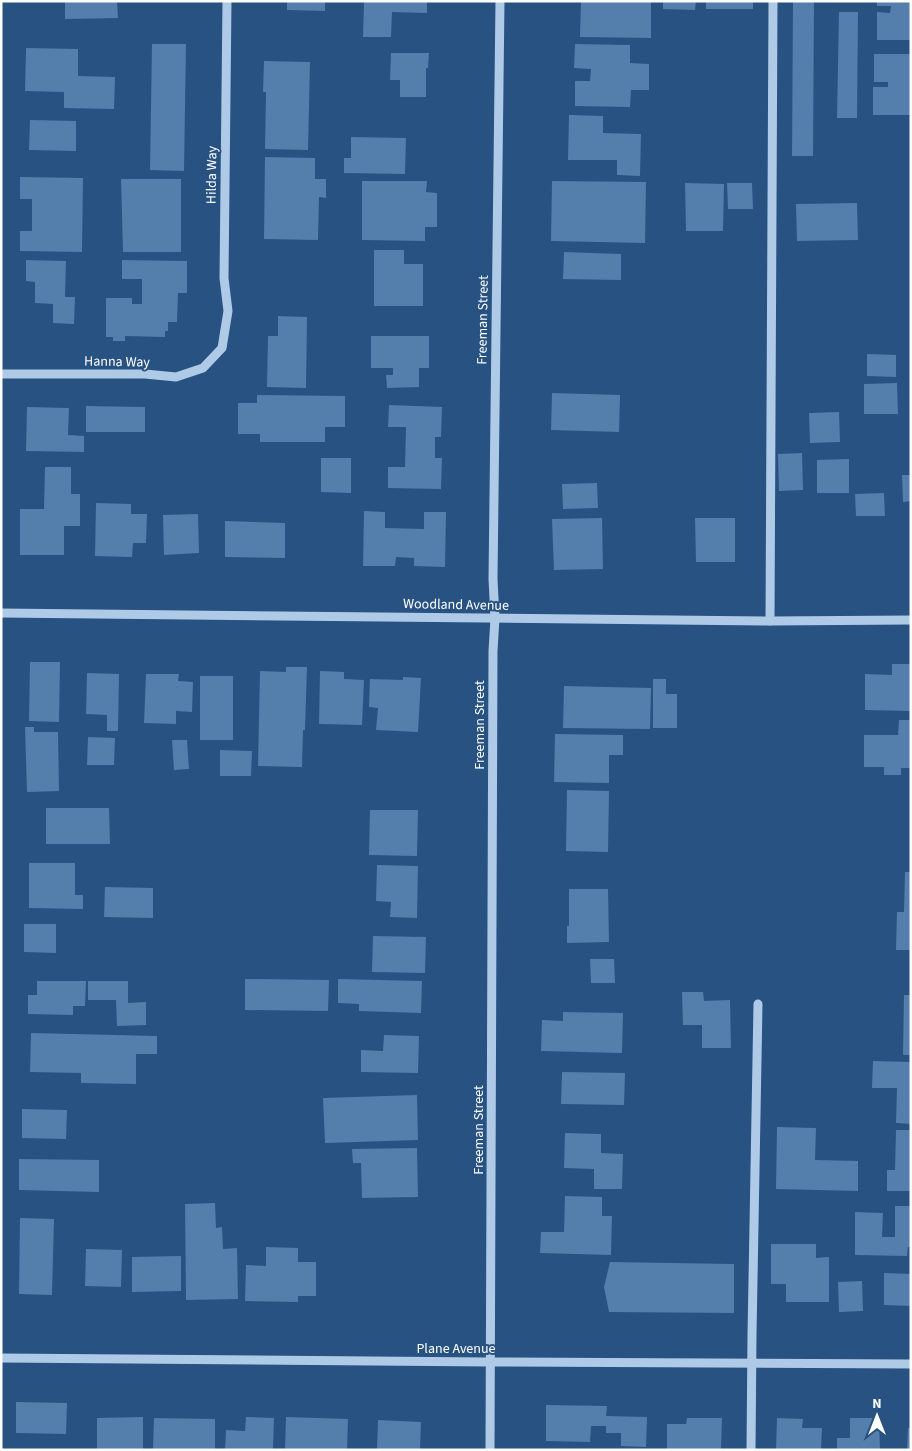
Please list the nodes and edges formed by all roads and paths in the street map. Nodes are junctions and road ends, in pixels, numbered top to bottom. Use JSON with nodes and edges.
{"nodes":[{"id":1,"x":227,"y":1,"type":"edge"},
{"id":2,"x":500,"y":1,"type":"edge"},
{"id":3,"x":773,"y":1,"type":"edge"},
{"id":4,"x":222,"y":348,"type":"joint"},
{"id":5,"x":1,"y":374,"type":"edge"},
{"id":6,"x":1,"y":613,"type":"edge"},
{"id":7,"x":496,"y":618,"type":"junction"},
{"id":8,"x":911,"y":620,"type":"edge"},
{"id":9,"x":770,"y":621,"type":"junction"},
{"id":10,"x":758,"y":1004,"type":"dead end"},
{"id":11,"x":1,"y":1358,"type":"edge"},
{"id":12,"x":490,"y":1362,"type":"junction"},
{"id":13,"x":752,"y":1363,"type":"junction"},
{"id":14,"x":911,"y":1364,"type":"edge"},
{"id":15,"x":490,"y":1450,"type":"edge"},
{"id":16,"x":752,"y":1450,"type":"edge"}],
"edges":[{"from":1,"to":4,"type":"street","name":"Hilda Way"},
{"from":2,"to":7,"type":"street","name":"Freeman Street"},
{"from":3,"to":9,"type":"street"},
{"from":4,"to":5,"type":"street","name":"Hanna Way"},
{"from":6,"to":7,"type":"street","name":"Woodland Avenue"},
{"from":7,"to":9,"type":"street","name":"Woodland Avenue"},
{"from":7,"to":12,"type":"street","name":"Freeman Street"},
{"from":8,"to":9,"type":"street","name":"Woodland Avenue"},
{"from":10,"to":13,"type":"street"},
{"from":11,"to":12,"type":"street","name":"Plane Avenue"},
{"from":12,"to":13,"type":"street","name":"Plane Avenue"},
{"from":12,"to":15,"type":"street","name":"Freeman Street"},
{"from":13,"to":14,"type":"street","name":"Plane Avenue"},
{"from":13,"to":16,"type":"street"}]}
